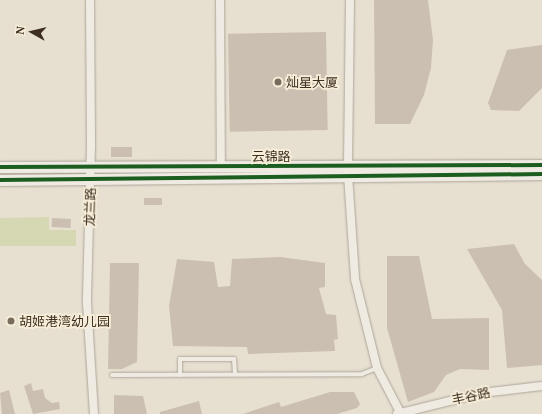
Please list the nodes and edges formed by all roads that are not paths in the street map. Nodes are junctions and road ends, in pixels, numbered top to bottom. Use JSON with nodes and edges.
{"nodes":[{"id":1,"x":90,"y":0,"type":"edge"},
{"id":2,"x":220,"y":0,"type":"edge"},
{"id":3,"x":350,"y":0,"type":"edge"},
{"id":4,"x":542,"y":165,"type":"edge"},
{"id":5,"x":221,"y":166,"type":"junction"},
{"id":6,"x":0,"y":167,"type":"edge"},
{"id":7,"x":90,"y":167,"type":"junction"},
{"id":8,"x":348,"y":170,"type":"junction"},
{"id":9,"x":542,"y":174,"type":"edge"},
{"id":10,"x":0,"y":180,"type":"edge"},
{"id":11,"x":90,"y":181,"type":"junction"},
{"id":12,"x":377,"y":368,"type":"junction"},
{"id":13,"x":180,"y":374,"type":"junction"},
{"id":14,"x":235,"y":374,"type":"junction"},
{"id":15,"x":112,"y":375,"type":"dead end"},
{"id":16,"x":542,"y":386,"type":"edge"},
{"id":17,"x":94,"y":414,"type":"edge"},
{"id":18,"x":399,"y":414,"type":"edge"}],
"edges":[{"from":1,"to":7,"type":"street","name":"龙兰路"},
{"from":2,"to":5,"type":"street"},
{"from":3,"to":8,"type":"street"},
{"from":4,"to":8,"type":"main road","name":"云锦路"},
{"from":5,"to":7,"type":"main road","name":"云锦路"},
{"from":5,"to":8,"type":"main road","name":"云锦路"},
{"from":6,"to":7,"type":"main road","name":"云锦路"},
{"from":7,"to":11,"type":"street","name":"龙兰路"},
{"from":8,"to":9,"type":"main road","name":"云锦路"},
{"from":8,"to":11,"type":"main road","name":"云锦路"},
{"from":8,"to":12,"type":"street"},
{"from":10,"to":11,"type":"main road","name":"云锦路"},
{"from":11,"to":17,"type":"street","name":"龙兰路"},
{"from":12,"to":14,"type":"lane"},
{"from":12,"to":18,"type":"street"},
{"from":13,"to":14,"type":"lane"},
{"from":13,"to":14,"type":"lane"},
{"from":13,"to":15,"type":"lane"},
{"from":16,"to":18,"type":"street","name":"丰谷路"}]}
